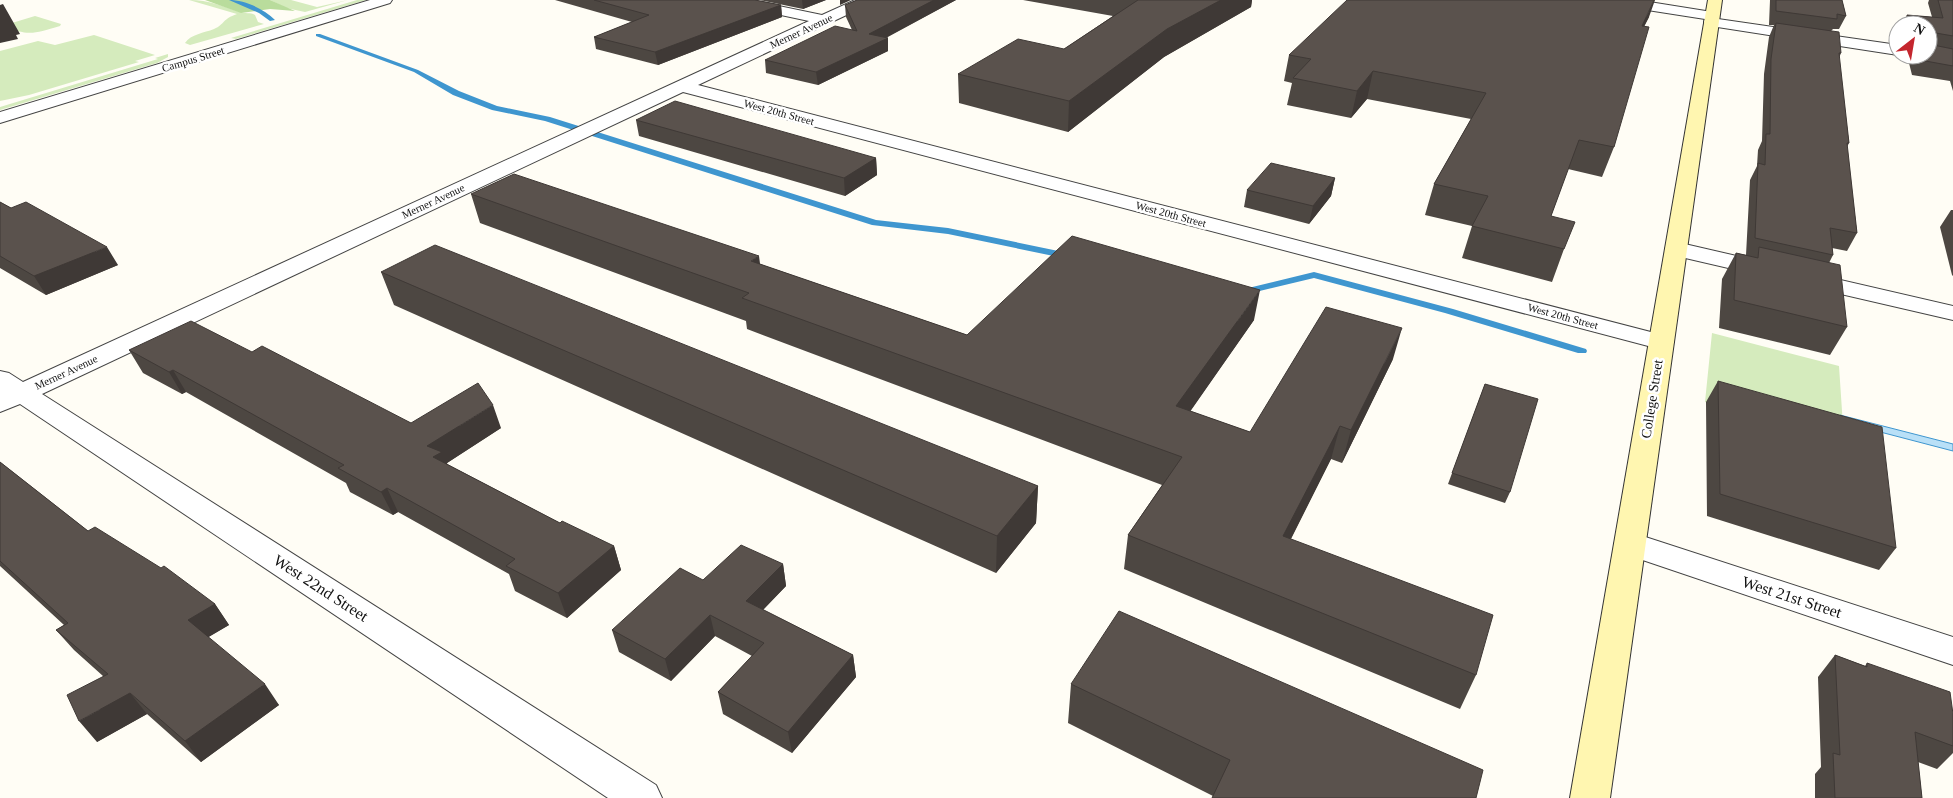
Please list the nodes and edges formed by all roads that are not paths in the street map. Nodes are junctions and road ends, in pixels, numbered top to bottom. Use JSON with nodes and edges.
{"nodes":[{"id":1,"x":385,"y":0,"type":"edge"},
{"id":2,"x":730,"y":0,"type":"edge"},
{"id":3,"x":867,"y":0,"type":"edge"},
{"id":4,"x":1609,"y":0,"type":"edge"},
{"id":5,"x":1713,"y":12,"type":"edge"},
{"id":6,"x":823,"y":20,"type":"junction"},
{"id":7,"x":1888,"y":48,"type":"edge"},
{"id":8,"x":681,"y":86,"type":"junction"},
{"id":9,"x":0,"y":118,"type":"edge"},
{"id":10,"x":1676,"y":249,"type":"junction"},
{"id":11,"x":1953,"y":313,"type":"edge"},
{"id":12,"x":1661,"y":342,"type":"junction"},
{"id":13,"x":7,"y":392,"type":"edge"},
{"id":14,"x":1630,"y":544,"type":"junction"},
{"id":15,"x":1953,"y":651,"type":"edge"},
{"id":16,"x":642,"y":798,"type":"edge"},
{"id":17,"x":1590,"y":798,"type":"edge"}],
"edges":[{"from":1,"to":9,"type":"street","name":"Campus Street"},
{"from":2,"to":6,"type":"street"},
{"from":3,"to":6,"type":"street","name":"Merner Avenue"},
{"from":4,"to":5,"type":"street"},
{"from":5,"to":7,"type":"street"},
{"from":5,"to":10,"type":"street","name":"College Street"},
{"from":6,"to":8,"type":"street","name":"Merner Avenue"},
{"from":8,"to":12,"type":"street","name":"West 20th Street"},
{"from":8,"to":13,"type":"street","name":"Merner Avenue"},
{"from":10,"to":11,"type":"street"},
{"from":10,"to":12,"type":"street","name":"College Street"},
{"from":12,"to":14,"type":"street","name":"College Street"},
{"from":13,"to":16,"type":"street","name":"West 22nd Street"},
{"from":14,"to":15,"type":"street","name":"West 21st Street"},
{"from":14,"to":17,"type":"street","name":"College Street"}]}
